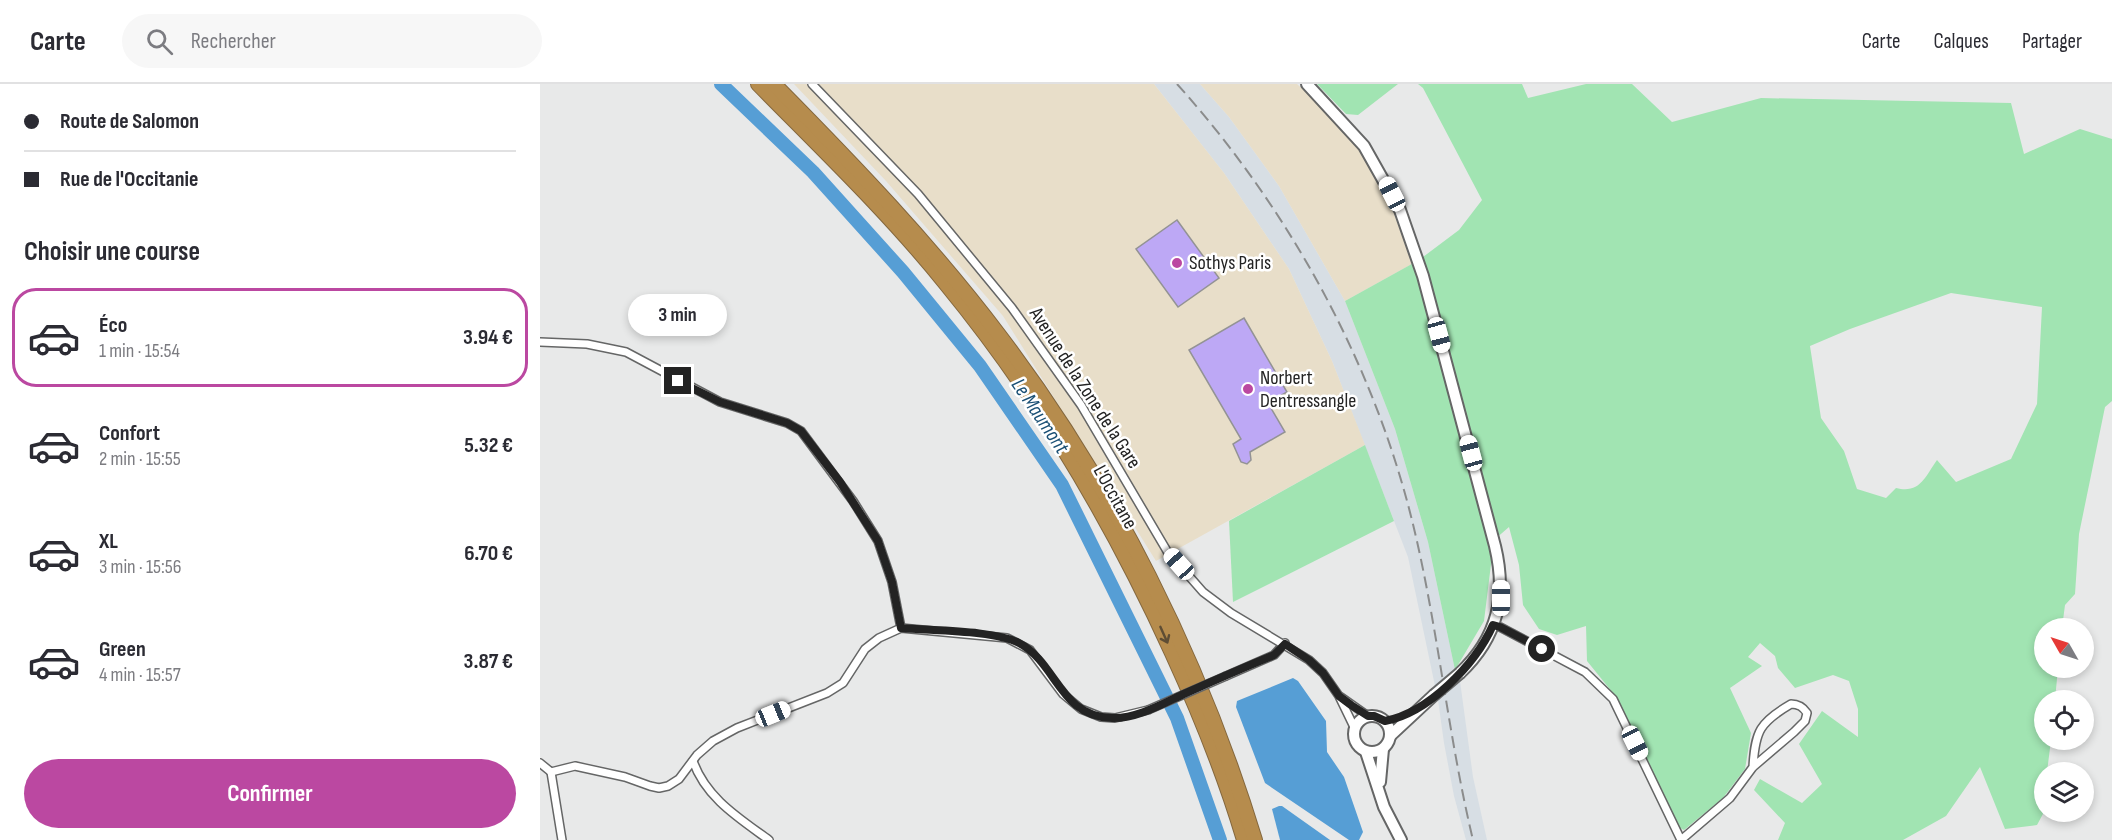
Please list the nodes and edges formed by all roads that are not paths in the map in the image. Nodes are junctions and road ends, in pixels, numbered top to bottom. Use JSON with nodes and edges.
{"nodes":[{"id":1,"x":758,"y":84,"type":"edge"},
{"id":2,"x":774,"y":84,"type":"edge"},
{"id":3,"x":812,"y":84,"type":"edge"},
{"id":4,"x":1307,"y":84,"type":"edge"},
{"id":5,"x":540,"y":342,"type":"edge"},
{"id":6,"x":1493,"y":625,"type":"junction"},
{"id":7,"x":901,"y":628,"type":"junction"},
{"id":8,"x":1285,"y":644,"type":"junction"},
{"id":9,"x":1339,"y":696,"type":"junction"},
{"id":10,"x":1414,"y":712,"type":"junction"},
{"id":11,"x":1368,"y":716,"type":"junction"},
{"id":12,"x":1385,"y":721,"type":"junction"},
{"id":13,"x":1354,"y":728,"type":"junction"},
{"id":14,"x":1390,"y":736,"type":"junction"},
{"id":15,"x":1383,"y":749,"type":"junction"},
{"id":16,"x":1366,"y":752,"type":"junction"},
{"id":17,"x":693,"y":761,"type":"junction"},
{"id":18,"x":540,"y":763,"type":"edge"},
{"id":19,"x":1753,"y":767,"type":"junction"},
{"id":20,"x":551,"y":772,"type":"junction"},
{"id":21,"x":1380,"y":789,"type":"junction"},
{"id":22,"x":562,"y":840,"type":"edge"},
{"id":23,"x":769,"y":840,"type":"edge"},
{"id":24,"x":1244,"y":840,"type":"edge"},
{"id":25,"x":1255,"y":840,"type":"edge"},
{"id":26,"x":1401,"y":840,"type":"edge"},
{"id":27,"x":1681,"y":840,"type":"edge"}],
"edges":[{"from":1,"to":24,"type":"highway","name":"L'Occitane","one_way":true},
{"from":2,"to":25,"type":"highway","name":"L'Occitane"},
{"from":3,"to":8,"type":"street","name":"Avenue de la Zone de la Gare"},
{"from":4,"to":6,"type":"street"},
{"from":5,"to":7,"type":"street"},
{"from":6,"to":10,"type":"street","bridge":true},
{"from":6,"to":27,"type":"street"},
{"from":7,"to":8,"type":"street","bridge":true},
{"from":7,"to":17,"type":"street"},
{"from":8,"to":9,"type":"street","name":"Avenue de la Zone de la Gare"},
{"from":9,"to":11,"type":"street","name":"Avenue de la Zone de la Gare"},
{"from":9,"to":13,"type":"street","name":"Avenue de la Zone de la Gare"},
{"from":10,"to":12,"type":"street"},
{"from":10,"to":14,"type":"street"},
{"from":11,"to":12,"type":"street"},
{"from":11,"to":13,"type":"street"},
{"from":12,"to":14,"type":"street"},
{"from":13,"to":16,"type":"street"},
{"from":14,"to":15,"type":"street"},
{"from":15,"to":16,"type":"street"},
{"from":15,"to":21,"type":"street"},
{"from":16,"to":21,"type":"street"},
{"from":17,"to":20,"type":"street"},
{"from":17,"to":23,"type":"street"},
{"from":18,"to":20,"type":"street"},
{"from":19,"to":19,"type":"street"},
{"from":19,"to":27,"type":"street"},
{"from":20,"to":22,"type":"street"},
{"from":21,"to":26,"type":"street"}]}
